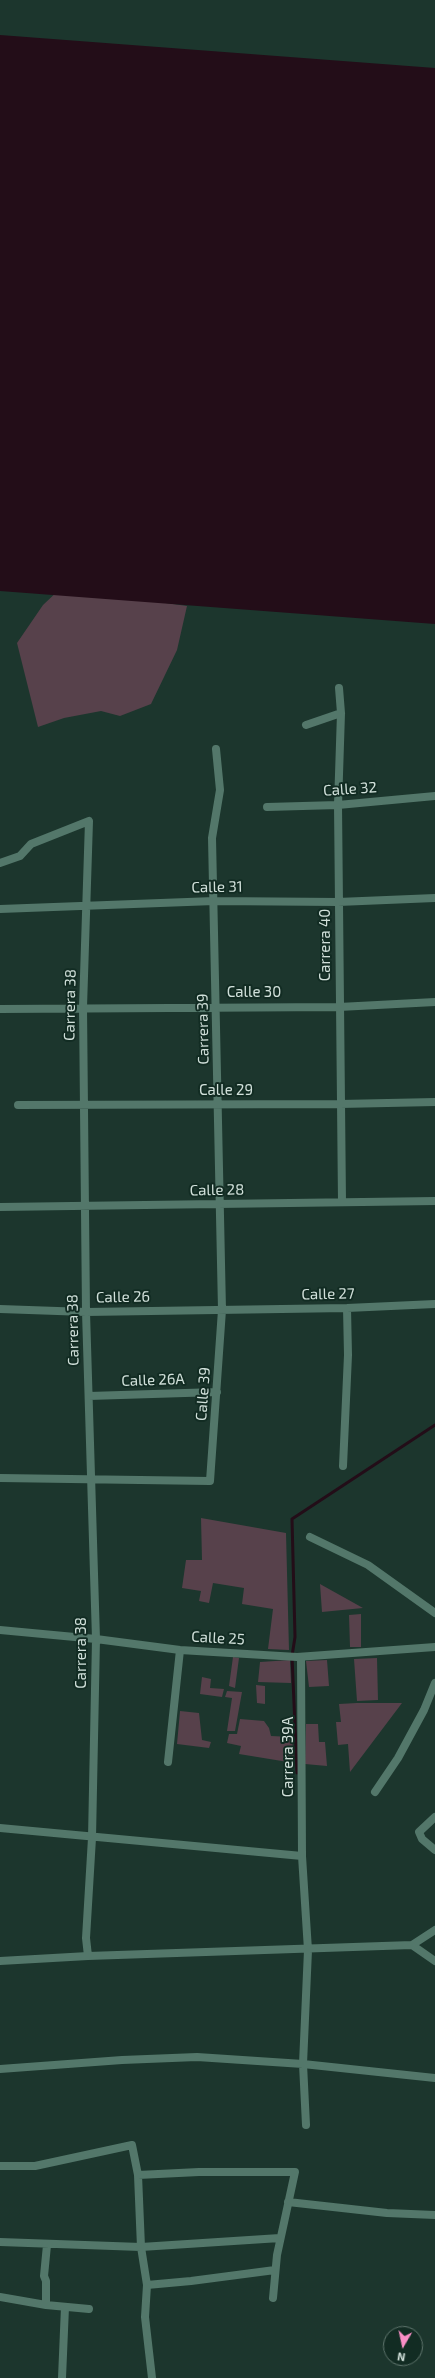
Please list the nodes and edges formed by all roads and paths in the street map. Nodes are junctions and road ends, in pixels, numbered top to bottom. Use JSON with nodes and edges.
{"nodes":[{"id":1,"x":339,"y":688,"type":"dead end"},
{"id":2,"x":340,"y":713,"type":"junction"},
{"id":3,"x":306,"y":725,"type":"dead end"},
{"id":4,"x":216,"y":749,"type":"dead end"},
{"id":5,"x":435,"y":796,"type":"edge"},
{"id":6,"x":338,"y":805,"type":"junction"},
{"id":7,"x":267,"y":807,"type":"dead end"},
{"id":8,"x":0,"y":863,"type":"edge"},
{"id":9,"x":435,"y":898,"type":"edge"},
{"id":10,"x":214,"y":901,"type":"junction"},
{"id":11,"x":338,"y":902,"type":"junction"},
{"id":12,"x":88,"y":907,"type":"junction"},
{"id":13,"x":0,"y":909,"type":"edge"},
{"id":14,"x":435,"y":1002,"type":"edge"},
{"id":15,"x":216,"y":1006,"type":"junction"},
{"id":16,"x":339,"y":1006,"type":"junction"},
{"id":17,"x":83,"y":1007,"type":"junction"},
{"id":18,"x":0,"y":1009,"type":"edge"},
{"id":19,"x":435,"y":1102,"type":"edge"},
{"id":20,"x":84,"y":1104,"type":"junction"},
{"id":21,"x":218,"y":1104,"type":"junction"},
{"id":22,"x":340,"y":1104,"type":"junction"},
{"id":23,"x":18,"y":1105,"type":"dead end"},
{"id":24,"x":435,"y":1200,"type":"edge"},
{"id":25,"x":342,"y":1202,"type":"junction"},
{"id":26,"x":218,"y":1204,"type":"junction"},
{"id":27,"x":86,"y":1206,"type":"junction"},
{"id":28,"x":0,"y":1207,"type":"edge"},
{"id":29,"x":435,"y":1304,"type":"edge"},
{"id":30,"x":347,"y":1308,"type":"junction"},
{"id":31,"x":0,"y":1309,"type":"edge"},
{"id":32,"x":222,"y":1310,"type":"junction"},
{"id":33,"x":86,"y":1312,"type":"junction"},
{"id":34,"x":217,"y":1392,"type":"junction"},
{"id":35,"x":89,"y":1396,"type":"junction"},
{"id":36,"x":343,"y":1466,"type":"dead end"},
{"id":37,"x":0,"y":1478,"type":"edge"},
{"id":38,"x":90,"y":1480,"type":"junction"},
{"id":39,"x":310,"y":1537,"type":"dead end"},
{"id":40,"x":435,"y":1613,"type":"edge"},
{"id":41,"x":0,"y":1630,"type":"edge"},
{"id":42,"x":96,"y":1639,"type":"junction"},
{"id":43,"x":435,"y":1647,"type":"edge"},
{"id":44,"x":180,"y":1650,"type":"junction"},
{"id":45,"x":299,"y":1657,"type":"junction"},
{"id":46,"x":435,"y":1683,"type":"edge"},
{"id":47,"x":168,"y":1762,"type":"dead end"},
{"id":48,"x":375,"y":1792,"type":"dead end"},
{"id":49,"x":435,"y":1818,"type":"edge"},
{"id":50,"x":0,"y":1828,"type":"edge"},
{"id":51,"x":92,"y":1838,"type":"junction"},
{"id":52,"x":435,"y":1850,"type":"edge"},
{"id":53,"x":302,"y":1856,"type":"junction"},
{"id":54,"x":435,"y":1930,"type":"edge"},
{"id":55,"x":412,"y":1945,"type":"junction"},
{"id":56,"x":308,"y":1950,"type":"junction"},
{"id":57,"x":88,"y":1956,"type":"junction"},
{"id":58,"x":0,"y":1961,"type":"edge"},
{"id":59,"x":435,"y":1962,"type":"edge"},
{"id":60,"x":303,"y":2064,"type":"junction"},
{"id":61,"x":0,"y":2069,"type":"edge"},
{"id":62,"x":434,"y":2077,"type":"edge"},
{"id":63,"x":306,"y":2125,"type":"dead end"},
{"id":64,"x":0,"y":2166,"type":"edge"},
{"id":65,"x":138,"y":2175,"type":"junction"},
{"id":66,"x":288,"y":2202,"type":"junction"},
{"id":67,"x":435,"y":2215,"type":"edge"},
{"id":68,"x":280,"y":2238,"type":"junction"},
{"id":69,"x":0,"y":2242,"type":"edge"},
{"id":70,"x":47,"y":2245,"type":"junction"},
{"id":71,"x":141,"y":2247,"type":"junction"},
{"id":72,"x":275,"y":2270,"type":"junction"},
{"id":73,"x":147,"y":2285,"type":"junction"},
{"id":74,"x":0,"y":2297,"type":"edge"},
{"id":75,"x":273,"y":2298,"type":"dead end"},
{"id":76,"x":46,"y":2305,"type":"junction"},
{"id":77,"x":65,"y":2307,"type":"junction"},
{"id":78,"x":89,"y":2309,"type":"dead end"},
{"id":79,"x":62,"y":2378,"type":"edge"},
{"id":80,"x":152,"y":2378,"type":"edge"}],
"edges":[{"from":1,"to":2,"type":"street","name":"Carrera 40"},
{"from":2,"to":3,"type":"street"},
{"from":2,"to":6,"type":"street","name":"Carrera 40"},
{"from":4,"to":10,"type":"street","name":"Carrera 39"},
{"from":5,"to":6,"type":"street","name":"Calle 32"},
{"from":6,"to":7,"type":"street","name":"Calle 32"},
{"from":6,"to":11,"type":"street","name":"Carrera 40"},
{"from":8,"to":12,"type":"street","name":"Carrera 38"},
{"from":9,"to":11,"type":"street","name":"Calle 31"},
{"from":10,"to":11,"type":"street","name":"Calle 31"},
{"from":10,"to":12,"type":"street","name":"Calle 31"},
{"from":10,"to":15,"type":"street","name":"Carrera 39"},
{"from":11,"to":16,"type":"street","name":"Carrera 40"},
{"from":12,"to":13,"type":"street","name":"Calle 31"},
{"from":12,"to":17,"type":"street","name":"Carrera 38"},
{"from":14,"to":16,"type":"street","name":"Calle 30"},
{"from":15,"to":16,"type":"street","name":"Calle 30"},
{"from":15,"to":17,"type":"street","name":"Calle 30"},
{"from":15,"to":21,"type":"street","name":"Carrera 39"},
{"from":16,"to":22,"type":"street","name":"Carrera 40"},
{"from":17,"to":18,"type":"street","name":"Calle 30"},
{"from":17,"to":20,"type":"street","name":"Carrera 38"},
{"from":19,"to":22,"type":"street","name":"Calle 29"},
{"from":20,"to":21,"type":"street","name":"Calle 29"},
{"from":20,"to":23,"type":"street","name":"Calle 29"},
{"from":20,"to":27,"type":"street","name":"Carrera 38"},
{"from":21,"to":22,"type":"street","name":"Calle 29"},
{"from":21,"to":26,"type":"street","name":"Carrera 39"},
{"from":22,"to":25,"type":"street","name":"Carrera 40"},
{"from":24,"to":25,"type":"street","name":"Calle 28"},
{"from":25,"to":26,"type":"street","name":"Calle 28"},
{"from":26,"to":27,"type":"street","name":"Calle 28"},
{"from":26,"to":32,"type":"street","name":"Carrera 39"},
{"from":27,"to":28,"type":"street","name":"Calle 28"},
{"from":27,"to":33,"type":"street","name":"Carrera 38"},
{"from":29,"to":30,"type":"street","name":"Calle 27"},
{"from":30,"to":32,"type":"street","name":"Calle 27"},
{"from":30,"to":36,"type":"street"},
{"from":31,"to":33,"type":"street","name":"Calle 26"},
{"from":32,"to":33,"type":"street","name":"Calle 26"},
{"from":32,"to":34,"type":"street","name":"Calle 39"},
{"from":33,"to":35,"type":"street","name":"Carrera 38"},
{"from":34,"to":35,"type":"street","name":"Calle 26A"},
{"from":34,"to":38,"type":"street","name":"Calle 39"},
{"from":35,"to":38,"type":"street","name":"Carrera 38"},
{"from":37,"to":38,"type":"street"},
{"from":38,"to":42,"type":"street","name":"Carrera 38"},
{"from":39,"to":40,"type":"street"},
{"from":41,"to":42,"type":"street","name":"Calle 25"},
{"from":42,"to":44,"type":"street","name":"Calle 25"},
{"from":42,"to":51,"type":"street","name":"Carrera 38"},
{"from":43,"to":45,"type":"street","name":"Calle 25"},
{"from":44,"to":45,"type":"street","name":"Calle 25"},
{"from":44,"to":47,"type":"street"},
{"from":45,"to":53,"type":"street","name":"Carrera 39A"},
{"from":46,"to":48,"type":"street"},
{"from":49,"to":52,"type":"street"},
{"from":50,"to":51,"type":"street"},
{"from":51,"to":53,"type":"street"},
{"from":51,"to":57,"type":"street","name":"Carrera 38"},
{"from":53,"to":56,"type":"street","name":"Carrera 39A"},
{"from":54,"to":55,"type":"street"},
{"from":55,"to":56,"type":"street"},
{"from":55,"to":59,"type":"street"},
{"from":56,"to":57,"type":"street"},
{"from":56,"to":60,"type":"street","name":"Carrera 39A"},
{"from":57,"to":58,"type":"street"},
{"from":60,"to":61,"type":"street"},
{"from":60,"to":62,"type":"street"},
{"from":60,"to":63,"type":"street","name":"Carrera 39A"},
{"from":64,"to":65,"type":"street"},
{"from":65,"to":66,"type":"street"},
{"from":65,"to":71,"type":"street"},
{"from":66,"to":67,"type":"street"},
{"from":66,"to":68,"type":"street"},
{"from":68,"to":71,"type":"street"},
{"from":68,"to":72,"type":"street"},
{"from":69,"to":70,"type":"street"},
{"from":70,"to":71,"type":"street"},
{"from":70,"to":76,"type":"street"},
{"from":71,"to":73,"type":"street"},
{"from":72,"to":73,"type":"street"},
{"from":72,"to":75,"type":"street"},
{"from":73,"to":80,"type":"street"},
{"from":74,"to":76,"type":"street"},
{"from":76,"to":77,"type":"street"},
{"from":77,"to":78,"type":"street"},
{"from":77,"to":79,"type":"street"}]}
